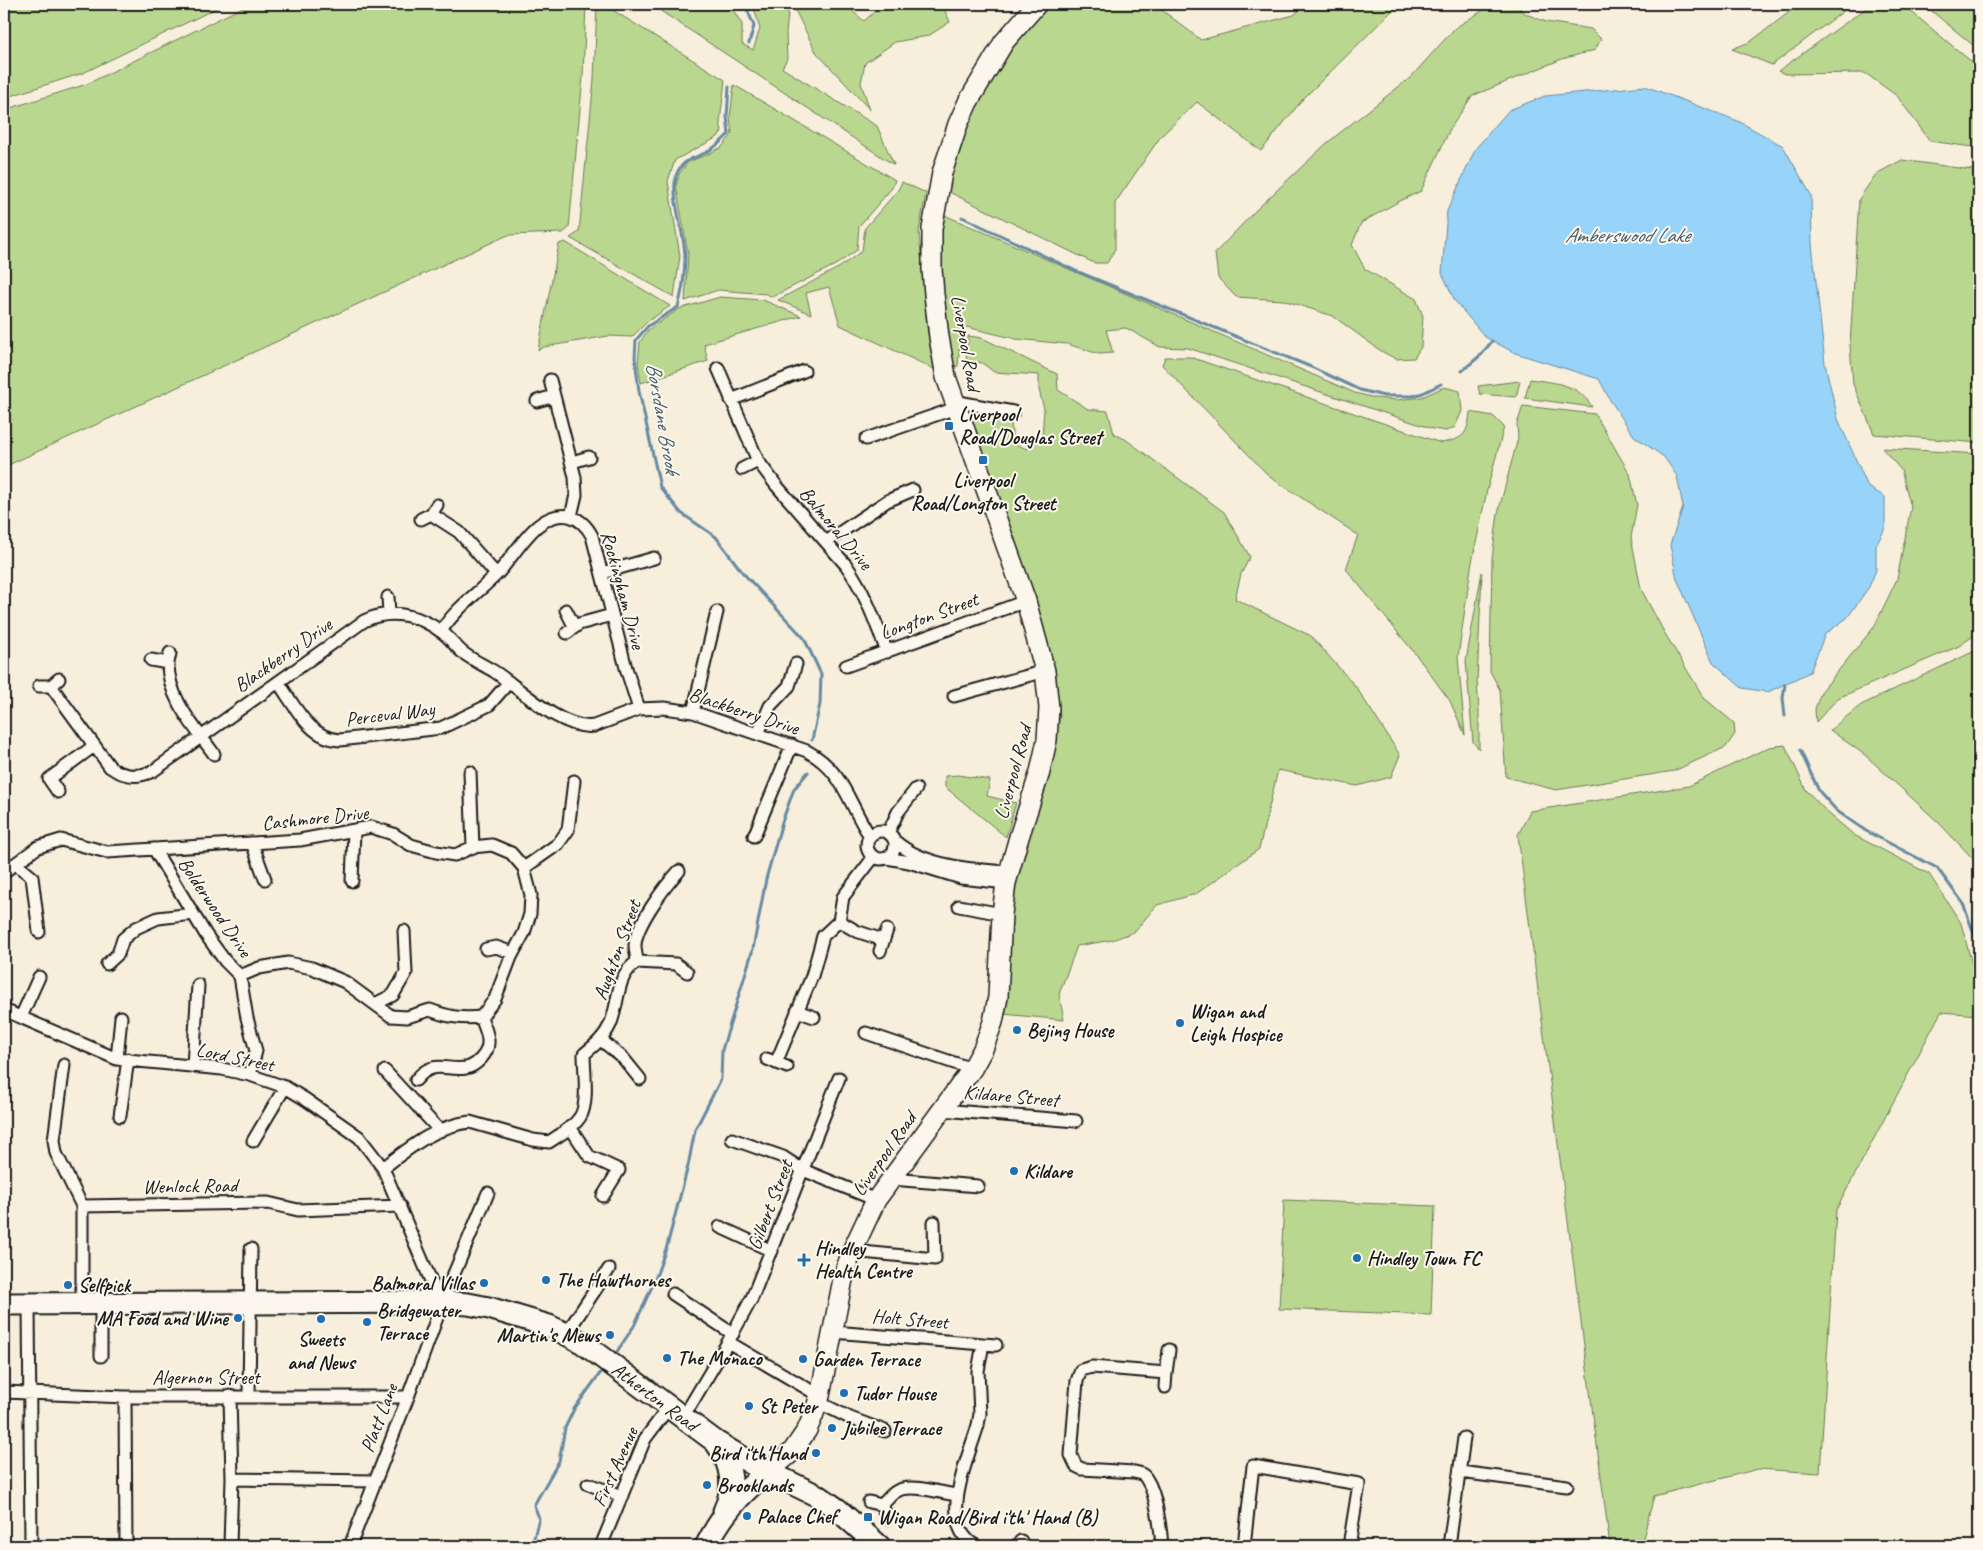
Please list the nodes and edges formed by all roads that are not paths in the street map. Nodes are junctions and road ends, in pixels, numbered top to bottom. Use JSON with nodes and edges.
{"nodes":[{"id":1,"x":1037,"y":4,"type":"edge"},
{"id":2,"x":718,"y":368,"type":"dead end"},
{"id":3,"x":804,"y":371,"type":"dead end"},
{"id":4,"x":550,"y":380,"type":"dead end"},
{"id":5,"x":554,"y":396,"type":"junction"},
{"id":6,"x":731,"y":400,"type":"junction"},
{"id":7,"x":537,"y":401,"type":"dead end"},
{"id":8,"x":954,"y":404,"type":"junction"},
{"id":9,"x":1013,"y":412,"type":"dead end"},
{"id":10,"x":866,"y":438,"type":"dead end"},
{"id":11,"x":589,"y":457,"type":"dead end"},
{"id":12,"x":758,"y":461,"type":"junction"},
{"id":13,"x":572,"y":462,"type":"junction"},
{"id":14,"x":742,"y":469,"type":"dead end"},
{"id":15,"x":914,"y":490,"type":"dead end"},
{"id":16,"x":430,"y":513,"type":"dead end"},
{"id":17,"x":571,"y":516,"type":"junction"},
{"id":18,"x":826,"y":542,"type":"junction"},
{"id":19,"x":654,"y":558,"type":"dead end"},
{"id":20,"x":602,"y":573,"type":"junction"},
{"id":21,"x":496,"y":574,"type":"junction"},
{"id":22,"x":388,"y":597,"type":"dead end"},
{"id":23,"x":1026,"y":601,"type":"junction"},
{"id":24,"x":566,"y":610,"type":"dead end"},
{"id":25,"x":717,"y":612,"type":"dead end"},
{"id":26,"x":389,"y":613,"type":"junction"},
{"id":27,"x":612,"y":615,"type":"junction"},
{"id":28,"x":442,"y":631,"type":"junction"},
{"id":29,"x":887,"y":652,"type":"junction"},
{"id":30,"x":151,"y":660,"type":"dead end"},
{"id":31,"x":796,"y":664,"type":"dead end"},
{"id":32,"x":846,"y":666,"type":"dead end"},
{"id":33,"x":1045,"y":671,"type":"junction"},
{"id":34,"x":278,"y":682,"type":"junction"},
{"id":35,"x":508,"y":682,"type":"junction"},
{"id":36,"x":50,"y":684,"type":"dead end"},
{"id":37,"x":954,"y":696,"type":"dead end"},
{"id":38,"x":639,"y":709,"type":"junction"},
{"id":39,"x":693,"y":712,"type":"junction"},
{"id":40,"x":758,"y":734,"type":"junction"},
{"id":41,"x":201,"y":736,"type":"junction"},
{"id":42,"x":792,"y":745,"type":"junction"},
{"id":43,"x":94,"y":746,"type":"junction"},
{"id":44,"x":214,"y":754,"type":"dead end"},
{"id":45,"x":470,"y":772,"type":"dead end"},
{"id":46,"x":574,"y":782,"type":"dead end"},
{"id":47,"x":916,"y":789,"type":"dead end"},
{"id":48,"x":58,"y":792,"type":"dead end"},
{"id":49,"x":354,"y":830,"type":"junction"},
{"id":50,"x":754,"y":836,"type":"dead end"},
{"id":51,"x":870,"y":836,"type":"junction"},
{"id":52,"x":892,"y":837,"type":"junction"},
{"id":53,"x":252,"y":843,"type":"junction"},
{"id":54,"x":473,"y":847,"type":"junction"},
{"id":55,"x":154,"y":849,"type":"junction"},
{"id":56,"x":873,"y":858,"type":"junction"},
{"id":57,"x":887,"y":858,"type":"junction"},
{"id":58,"x":16,"y":864,"type":"junction"},
{"id":59,"x":524,"y":868,"type":"junction"},
{"id":60,"x":679,"y":871,"type":"dead end"},
{"id":61,"x":4,"y":872,"type":"edge"},
{"id":62,"x":1007,"y":877,"type":"junction"},
{"id":63,"x":265,"y":879,"type":"dead end"},
{"id":64,"x":352,"y":881,"type":"dead end"},
{"id":65,"x":959,"y":906,"type":"dead end"},
{"id":66,"x":193,"y":914,"type":"junction"},
{"id":67,"x":1002,"y":914,"type":"junction"},
{"id":68,"x":839,"y":921,"type":"junction"},
{"id":69,"x":404,"y":931,"type":"dead end"},
{"id":70,"x":39,"y":932,"type":"dead end"},
{"id":71,"x":883,"y":940,"type":"dead end"},
{"id":72,"x":486,"y":949,"type":"dead end"},
{"id":73,"x":514,"y":953,"type":"junction"},
{"id":74,"x":638,"y":962,"type":"junction"},
{"id":75,"x":107,"y":964,"type":"dead end"},
{"id":76,"x":687,"y":972,"type":"dead end"},
{"id":77,"x":240,"y":976,"type":"junction"},
{"id":78,"x":39,"y":977,"type":"dead end"},
{"id":79,"x":198,"y":985,"type":"dead end"},
{"id":80,"x":375,"y":1004,"type":"junction"},
{"id":81,"x":4,"y":1010,"type":"edge"},
{"id":82,"x":797,"y":1011,"type":"junction"},
{"id":83,"x":21,"y":1017,"type":"junction"},
{"id":84,"x":121,"y":1017,"type":"dead end"},
{"id":85,"x":481,"y":1017,"type":"junction"},
{"id":86,"x":814,"y":1017,"type":"dead end"},
{"id":87,"x":866,"y":1033,"type":"dead end"},
{"id":88,"x":601,"y":1040,"type":"junction"},
{"id":89,"x":122,"y":1059,"type":"junction"},
{"id":90,"x":777,"y":1063,"type":"dead end"},
{"id":91,"x":64,"y":1065,"type":"dead end"},
{"id":92,"x":193,"y":1066,"type":"junction"},
{"id":93,"x":972,"y":1069,"type":"junction"},
{"id":94,"x":386,"y":1071,"type":"dead end"},
{"id":95,"x":250,"y":1075,"type":"junction"},
{"id":96,"x":839,"y":1078,"type":"dead end"},
{"id":97,"x":640,"y":1079,"type":"dead end"},
{"id":98,"x":416,"y":1080,"type":"dead end"},
{"id":99,"x":285,"y":1087,"type":"junction"},
{"id":100,"x":942,"y":1110,"type":"junction"},
{"id":101,"x":120,"y":1116,"type":"dead end"},
{"id":102,"x":1076,"y":1121,"type":"dead end"},
{"id":103,"x":570,"y":1127,"type":"junction"},
{"id":104,"x":440,"y":1131,"type":"junction"},
{"id":105,"x":732,"y":1139,"type":"dead end"},
{"id":106,"x":253,"y":1141,"type":"dead end"},
{"id":107,"x":383,"y":1168,"type":"junction"},
{"id":108,"x":803,"y":1170,"type":"junction"},
{"id":109,"x":891,"y":1179,"type":"junction"},
{"id":110,"x":978,"y":1186,"type":"dead end"},
{"id":111,"x":488,"y":1193,"type":"dead end"},
{"id":112,"x":603,"y":1196,"type":"dead end"},
{"id":113,"x":876,"y":1200,"type":"junction"},
{"id":114,"x":82,"y":1206,"type":"junction"},
{"id":115,"x":400,"y":1206,"type":"junction"},
{"id":116,"x":934,"y":1222,"type":"dead end"},
{"id":117,"x":720,"y":1227,"type":"dead end"},
{"id":118,"x":251,"y":1249,"type":"dead end"},
{"id":119,"x":772,"y":1251,"type":"junction"},
{"id":120,"x":852,"y":1251,"type":"junction"},
{"id":121,"x":609,"y":1269,"type":"dead end"},
{"id":122,"x":673,"y":1294,"type":"dead end"},
{"id":123,"x":440,"y":1302,"type":"junction"},
{"id":124,"x":250,"y":1303,"type":"junction"},
{"id":125,"x":4,"y":1304,"type":"edge"},
{"id":126,"x":29,"y":1304,"type":"junction"},
{"id":127,"x":91,"y":1304,"type":"junction"},
{"id":128,"x":833,"y":1332,"type":"junction"},
{"id":129,"x":566,"y":1334,"type":"junction"},
{"id":130,"x":731,"y":1338,"type":"junction"},
{"id":131,"x":983,"y":1344,"type":"junction"},
{"id":132,"x":996,"y":1345,"type":"dead end"},
{"id":133,"x":1169,"y":1350,"type":"dead end"},
{"id":134,"x":101,"y":1356,"type":"dead end"},
{"id":135,"x":1166,"y":1373,"type":"junction"},
{"id":136,"x":1165,"y":1387,"type":"dead end"},
{"id":137,"x":4,"y":1392,"type":"edge"},
{"id":138,"x":29,"y":1393,"type":"junction"},
{"id":139,"x":230,"y":1396,"type":"junction"},
{"id":140,"x":249,"y":1396,"type":"junction"},
{"id":141,"x":125,"y":1397,"type":"junction"},
{"id":142,"x":408,"y":1397,"type":"junction"},
{"id":143,"x":819,"y":1399,"type":"junction"},
{"id":144,"x":690,"y":1406,"type":"dead end"},
{"id":145,"x":669,"y":1407,"type":"junction"},
{"id":146,"x":884,"y":1431,"type":"dead end"},
{"id":147,"x":1464,"y":1438,"type":"dead end"},
{"id":148,"x":716,"y":1442,"type":"junction"},
{"id":149,"x":768,"y":1472,"type":"junction"},
{"id":150,"x":1460,"y":1472,"type":"junction"},
{"id":151,"x":232,"y":1479,"type":"junction"},
{"id":152,"x":375,"y":1482,"type":"junction"},
{"id":153,"x":588,"y":1484,"type":"dead end"},
{"id":154,"x":1567,"y":1485,"type":"dead end"},
{"id":155,"x":957,"y":1495,"type":"junction"},
{"id":156,"x":622,"y":1496,"type":"junction"},
{"id":157,"x":869,"y":1502,"type":"dead end"},
{"id":158,"x":882,"y":1505,"type":"junction"},
{"id":159,"x":887,"y":1518,"type":"dead end"},
{"id":160,"x":720,"y":1520,"type":"junction"},
{"id":161,"x":32,"y":1546,"type":"edge"},
{"id":162,"x":126,"y":1546,"type":"edge"},
{"id":163,"x":230,"y":1546,"type":"edge"},
{"id":164,"x":350,"y":1546,"type":"edge"},
{"id":165,"x":601,"y":1546,"type":"edge"},
{"id":166,"x":706,"y":1546,"type":"edge"},
{"id":167,"x":879,"y":1546,"type":"edge"},
{"id":168,"x":976,"y":1546,"type":"edge"},
{"id":169,"x":1162,"y":1546,"type":"edge"},
{"id":170,"x":1244,"y":1546,"type":"edge"},
{"id":171,"x":1349,"y":1546,"type":"edge"},
{"id":172,"x":1449,"y":1546,"type":"edge"}],
"edges":[{"from":1,"to":8,"type":"main road","name":"Liverpool Road"},
{"from":2,"to":6,"type":"street","name":"Balmoral Drive"},
{"from":3,"to":6,"type":"street"},
{"from":4,"to":5,"type":"street"},
{"from":5,"to":7,"type":"street"},
{"from":5,"to":13,"type":"street"},
{"from":6,"to":12,"type":"street","name":"Balmoral Drive"},
{"from":8,"to":9,"type":"street"},
{"from":8,"to":10,"type":"street"},
{"from":8,"to":23,"type":"main road","name":"Liverpool Road"},
{"from":11,"to":13,"type":"street"},
{"from":12,"to":14,"type":"street"},
{"from":12,"to":18,"type":"street","name":"Balmoral Drive"},
{"from":13,"to":17,"type":"street"},
{"from":15,"to":18,"type":"street"},
{"from":16,"to":21,"type":"street"},
{"from":17,"to":20,"type":"street","name":"Rockingham Drive"},
{"from":17,"to":21,"type":"street"},
{"from":18,"to":29,"type":"street","name":"Balmoral Drive"},
{"from":19,"to":20,"type":"street"},
{"from":20,"to":27,"type":"street","name":"Rockingham Drive"},
{"from":21,"to":28,"type":"street"},
{"from":22,"to":26,"type":"street"},
{"from":23,"to":29,"type":"street","name":"Longton Street"},
{"from":23,"to":33,"type":"main road","name":"Liverpool Road"},
{"from":24,"to":27,"type":"street"},
{"from":25,"to":39,"type":"street"},
{"from":26,"to":28,"type":"street","name":"Blackberry Drive"},
{"from":26,"to":34,"type":"street","name":"Blackberry Drive"},
{"from":27,"to":38,"type":"street","name":"Rockingham Drive"},
{"from":28,"to":35,"type":"street","name":"Blackberry Drive"},
{"from":29,"to":32,"type":"street","name":"Longton Street"},
{"from":30,"to":41,"type":"street"},
{"from":31,"to":40,"type":"street"},
{"from":33,"to":37,"type":"street"},
{"from":33,"to":62,"type":"main road","name":"Liverpool Road"},
{"from":34,"to":35,"type":"street","name":"Perceval Way"},
{"from":34,"to":41,"type":"street","name":"Blackberry Drive"},
{"from":35,"to":38,"type":"street","name":"Blackberry Drive"},
{"from":36,"to":43,"type":"street","name":"Blackberry Drive"},
{"from":38,"to":39,"type":"street","name":"Blackberry Drive"},
{"from":39,"to":40,"type":"street","name":"Blackberry Drive"},
{"from":40,"to":42,"type":"street","name":"Blackberry Drive"},
{"from":41,"to":43,"type":"street","name":"Blackberry Drive"},
{"from":41,"to":44,"type":"street"},
{"from":42,"to":50,"type":"street"},
{"from":42,"to":51,"type":"street","name":"Blackberry Drive"},
{"from":43,"to":48,"type":"street"},
{"from":45,"to":54,"type":"street"},
{"from":46,"to":59,"type":"street"},
{"from":47,"to":52,"type":"street"},
{"from":49,"to":53,"type":"street","name":"Cashmore Drive"},
{"from":49,"to":54,"type":"street","name":"Cashmore Drive"},
{"from":49,"to":64,"type":"street"},
{"from":51,"to":52,"type":"street"},
{"from":51,"to":56,"type":"street"},
{"from":52,"to":57,"type":"street"},
{"from":52,"to":62,"type":"street"},
{"from":53,"to":55,"type":"street","name":"Cashmore Drive"},
{"from":53,"to":63,"type":"street"},
{"from":54,"to":59,"type":"street","name":"Cashmore Drive"},
{"from":55,"to":58,"type":"street","name":"Cashmore Drive"},
{"from":55,"to":66,"type":"street","name":"Bolderwood Drive"},
{"from":56,"to":57,"type":"street"},
{"from":56,"to":68,"type":"street"},
{"from":57,"to":62,"type":"street"},
{"from":58,"to":61,"type":"street","name":"Cashmore Drive"},
{"from":58,"to":70,"type":"street"},
{"from":59,"to":73,"type":"street"},
{"from":60,"to":74,"type":"street","name":"Aughton Street"},
{"from":62,"to":67,"type":"main road","name":"Liverpool Road"},
{"from":65,"to":67,"type":"street"},
{"from":66,"to":75,"type":"street"},
{"from":66,"to":77,"type":"street","name":"Bolderwood Drive"},
{"from":67,"to":93,"type":"main road","name":"Liverpool Road"},
{"from":68,"to":71,"type":"street"},
{"from":68,"to":82,"type":"street"},
{"from":69,"to":80,"type":"street"},
{"from":72,"to":73,"type":"street"},
{"from":73,"to":85,"type":"street"},
{"from":74,"to":76,"type":"street"},
{"from":74,"to":88,"type":"street","name":"Aughton Street"},
{"from":77,"to":80,"type":"street"},
{"from":77,"to":95,"type":"street","name":"Bolderwood Drive"},
{"from":78,"to":83,"type":"street"},
{"from":79,"to":92,"type":"street"},
{"from":80,"to":85,"type":"street"},
{"from":81,"to":83,"type":"street","name":"Lord Street"},
{"from":82,"to":86,"type":"street"},
{"from":82,"to":90,"type":"street"},
{"from":83,"to":89,"type":"street","name":"Lord Street"},
{"from":84,"to":89,"type":"street"},
{"from":85,"to":98,"type":"street"},
{"from":87,"to":93,"type":"street"},
{"from":88,"to":97,"type":"street"},
{"from":88,"to":103,"type":"street","name":"Aughton Street"},
{"from":89,"to":92,"type":"street","name":"Lord Street"},
{"from":89,"to":101,"type":"street"},
{"from":91,"to":114,"type":"street"},
{"from":92,"to":95,"type":"street","name":"Lord Street"},
{"from":93,"to":100,"type":"main road","name":"Liverpool Road"},
{"from":94,"to":104,"type":"street"},
{"from":95,"to":99,"type":"street","name":"Lord Street"},
{"from":96,"to":108,"type":"street","name":"Gilbert Street"},
{"from":99,"to":106,"type":"street"},
{"from":99,"to":107,"type":"street","name":"Lord Street"},
{"from":100,"to":102,"type":"street","name":"Kildare Street"},
{"from":100,"to":109,"type":"main road","name":"Liverpool Road"},
{"from":103,"to":104,"type":"street","name":"Aughton Street"},
{"from":103,"to":112,"type":"street"},
{"from":104,"to":107,"type":"street","name":"Aughton Street"},
{"from":105,"to":108,"type":"street"},
{"from":107,"to":115,"type":"street","name":"Lord Street"},
{"from":108,"to":113,"type":"street"},
{"from":108,"to":119,"type":"street","name":"Gilbert Street"},
{"from":109,"to":110,"type":"street"},
{"from":109,"to":113,"type":"main road","name":"Liverpool Road"},
{"from":111,"to":123,"type":"street","name":"Platt Lane"},
{"from":113,"to":120,"type":"main road","name":"Liverpool Road"},
{"from":114,"to":115,"type":"street","name":"Wenlock Road"},
{"from":114,"to":127,"type":"street"},
{"from":115,"to":123,"type":"street","name":"Lord Street"},
{"from":116,"to":120,"type":"street"},
{"from":117,"to":119,"type":"street"},
{"from":118,"to":124,"type":"street"},
{"from":119,"to":130,"type":"street","name":"Gilbert Street"},
{"from":120,"to":128,"type":"main road","name":"Liverpool Road"},
{"from":121,"to":129,"type":"street"},
{"from":122,"to":130,"type":"street"},
{"from":123,"to":124,"type":"highway","name":"Atherton Road"},
{"from":123,"to":129,"type":"highway","name":"Atherton Road"},
{"from":123,"to":142,"type":"street","name":"Platt Lane"},
{"from":124,"to":127,"type":"highway","name":"Atherton Road"},
{"from":124,"to":140,"type":"street"},
{"from":125,"to":126,"type":"highway","name":"Atherton Road"},
{"from":126,"to":127,"type":"highway","name":"Atherton Road"},
{"from":126,"to":138,"type":"street"},
{"from":127,"to":134,"type":"street"},
{"from":128,"to":131,"type":"street","name":"Holt Street"},
{"from":128,"to":143,"type":"main road","name":"Liverpool Road"},
{"from":129,"to":145,"type":"highway","name":"Atherton Road"},
{"from":130,"to":143,"type":"street"},
{"from":130,"to":144,"type":"street","name":"Gilbert Street"},
{"from":131,"to":132,"type":"street","name":"Holt Street"},
{"from":131,"to":155,"type":"street"},
{"from":133,"to":135,"type":"street"},
{"from":135,"to":136,"type":"street"},
{"from":135,"to":169,"type":"street"},
{"from":137,"to":138,"type":"street","name":"Algernon Street"},
{"from":138,"to":141,"type":"street","name":"Algernon Street"},
{"from":138,"to":161,"type":"street"},
{"from":139,"to":140,"type":"street","name":"Algernon Street"},
{"from":139,"to":141,"type":"street","name":"Algernon Street"},
{"from":139,"to":151,"type":"street"},
{"from":140,"to":142,"type":"street","name":"Algernon Street"},
{"from":141,"to":162,"type":"street"},
{"from":142,"to":152,"type":"street","name":"Platt Lane"},
{"from":143,"to":146,"type":"street"},
{"from":143,"to":149,"type":"main road","name":"Liverpool Road"},
{"from":145,"to":148,"type":"highway","name":"Atherton Road"},
{"from":145,"to":156,"type":"street","name":"First Avenue"},
{"from":147,"to":150,"type":"street"},
{"from":148,"to":149,"type":"highway","name":"Atherton Road"},
{"from":148,"to":160,"type":"highway"},
{"from":149,"to":160,"type":"highway"},
{"from":149,"to":167,"type":"highway","name":"Atherton Road"},
{"from":150,"to":154,"type":"street"},
{"from":150,"to":172,"type":"street"},
{"from":151,"to":152,"type":"street"},
{"from":151,"to":163,"type":"street"},
{"from":152,"to":164,"type":"street","name":"Platt Lane"},
{"from":153,"to":156,"type":"street"},
{"from":155,"to":158,"type":"street"},
{"from":155,"to":168,"type":"street"},
{"from":156,"to":165,"type":"street","name":"First Avenue"},
{"from":157,"to":158,"type":"street"},
{"from":158,"to":159,"type":"street"},
{"from":160,"to":166,"type":"highway"},
{"from":170,"to":171,"type":"street"}]}
